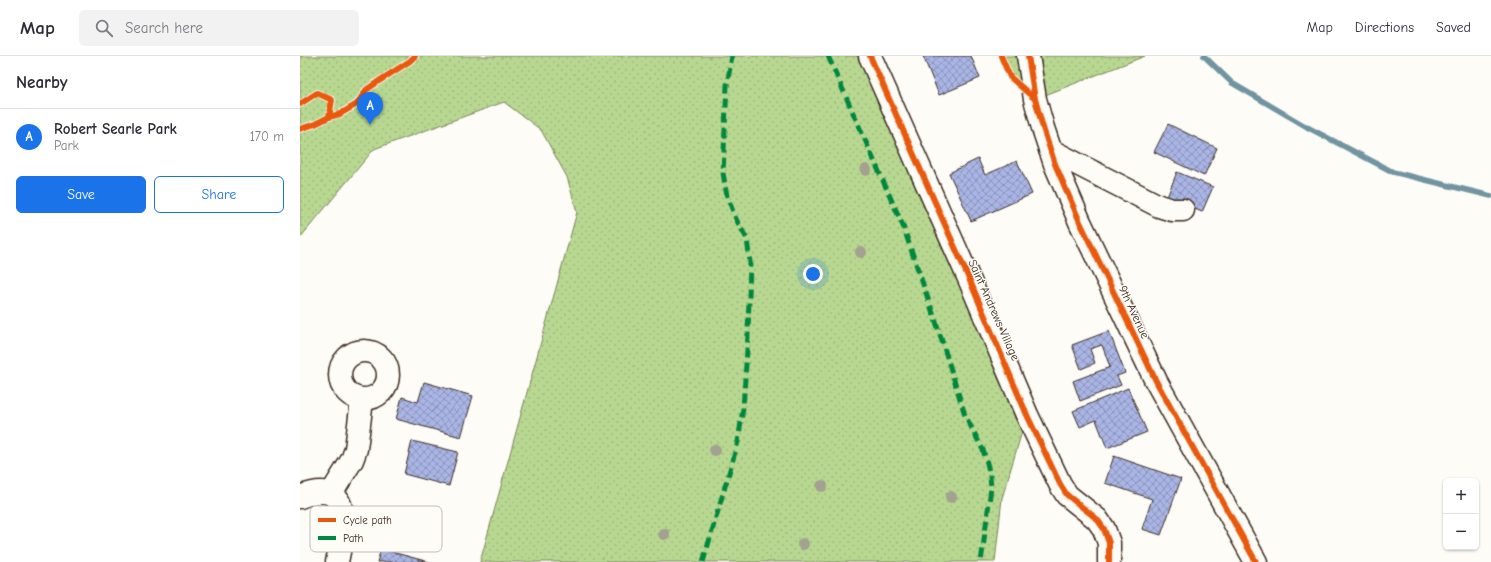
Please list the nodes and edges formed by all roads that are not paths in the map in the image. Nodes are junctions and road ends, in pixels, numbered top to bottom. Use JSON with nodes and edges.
{"nodes":[{"id":1,"x":870,"y":56,"type":"edge"},
{"id":2,"x":1028,"y":56,"type":"edge"},
{"id":3,"x":1050,"y":150,"type":"junction"},
{"id":4,"x":1183,"y":210,"type":"dead end"},
{"id":5,"x":362,"y":400,"type":"dead end"},
{"id":6,"x":331,"y":494,"type":"junction"},
{"id":7,"x":300,"y":497,"type":"edge"},
{"id":8,"x":340,"y":506,"type":"edge"},
{"id":9,"x":339,"y":552,"type":"edge"},
{"id":10,"x":337,"y":562,"type":"edge"},
{"id":11,"x":1108,"y":562,"type":"edge"},
{"id":12,"x":1256,"y":562,"type":"edge"}],
"edges":[{"from":1,"to":11,"type":"street","name":"Saint Andrews Village"},
{"from":2,"to":3,"type":"street","name":"9th Avenue"},
{"from":3,"to":4,"type":"street"},
{"from":3,"to":12,"type":"street","name":"9th Avenue"},
{"from":5,"to":6,"type":"street"},
{"from":6,"to":7,"type":"street"},
{"from":6,"to":8,"type":"street"},
{"from":9,"to":10,"type":"street"}]}
